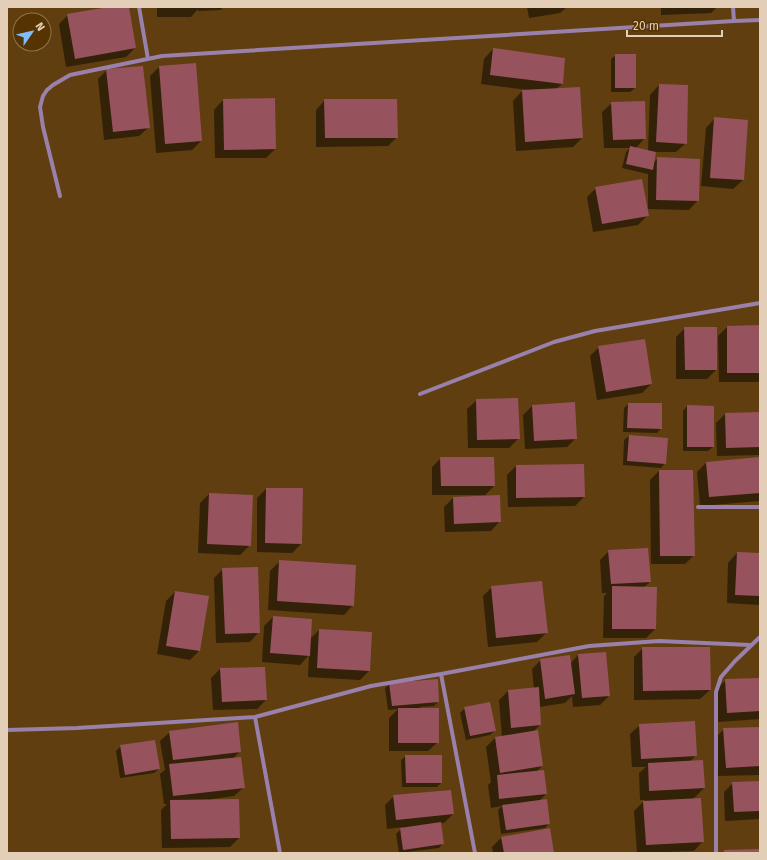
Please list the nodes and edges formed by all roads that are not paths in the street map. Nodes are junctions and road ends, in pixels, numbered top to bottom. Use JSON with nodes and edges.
{"nodes":[{"id":1,"x":139,"y":7,"type":"edge"},
{"id":2,"x":733,"y":7,"type":"edge"},
{"id":3,"x":760,"y":20,"type":"edge"},
{"id":4,"x":734,"y":21,"type":"junction"},
{"id":5,"x":148,"y":59,"type":"junction"},
{"id":6,"x":60,"y":196,"type":"dead end"},
{"id":7,"x":760,"y":303,"type":"edge"},
{"id":8,"x":420,"y":394,"type":"dead end"},
{"id":9,"x":698,"y":507,"type":"dead end"},
{"id":10,"x":760,"y":507,"type":"edge"},
{"id":11,"x":760,"y":638,"type":"edge"},
{"id":12,"x":750,"y":646,"type":"junction"},
{"id":13,"x":440,"y":674,"type":"junction"},
{"id":14,"x":255,"y":717,"type":"junction"},
{"id":15,"x":7,"y":730,"type":"edge"},
{"id":16,"x":280,"y":853,"type":"edge"},
{"id":17,"x":475,"y":853,"type":"edge"},
{"id":18,"x":716,"y":853,"type":"edge"}],
"edges":[{"from":1,"to":5,"type":"street"},
{"from":2,"to":4,"type":"street"},
{"from":3,"to":4,"type":"street"},
{"from":4,"to":5,"type":"street"},
{"from":5,"to":6,"type":"street"},
{"from":7,"to":8,"type":"street"},
{"from":9,"to":10,"type":"street"},
{"from":11,"to":12,"type":"street"},
{"from":12,"to":13,"type":"street"},
{"from":12,"to":18,"type":"street"},
{"from":13,"to":14,"type":"street"},
{"from":13,"to":17,"type":"street"},
{"from":14,"to":15,"type":"street"},
{"from":14,"to":16,"type":"street"}]}
